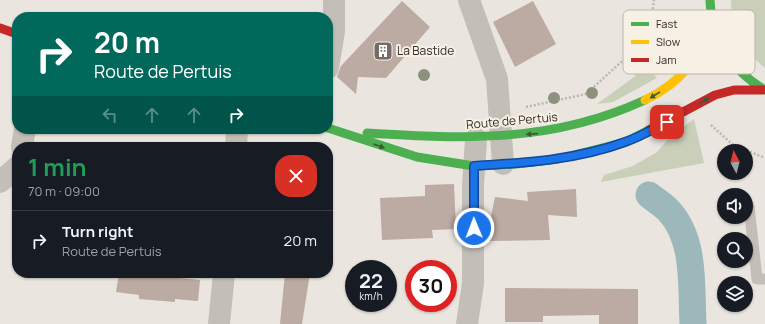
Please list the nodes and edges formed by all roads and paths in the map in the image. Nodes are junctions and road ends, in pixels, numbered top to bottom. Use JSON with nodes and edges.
{"nodes":[{"id":1,"x":334,"y":0,"type":"edge"},
{"id":2,"x":469,"y":0,"type":"edge"},
{"id":3,"x":654,"y":0,"type":"edge"},
{"id":4,"x":710,"y":0,"type":"edge"},
{"id":5,"x":653,"y":10,"type":"edge"},
{"id":6,"x":711,"y":10,"type":"edge"},
{"id":7,"x":0,"y":28,"type":"edge"},
{"id":8,"x":12,"y":32,"type":"edge"},
{"id":9,"x":333,"y":37,"type":"edge"},
{"id":10,"x":623,"y":60,"type":"edge"},
{"id":11,"x":683,"y":74,"type":"edge"},
{"id":12,"x":742,"y":74,"type":"edge"},
{"id":13,"x":764,"y":90,"type":"edge"},
{"id":14,"x":499,"y":113,"type":"junction"},
{"id":15,"x":333,"y":129,"type":"edge"},
{"id":16,"x":342,"y":132,"type":"junction"},
{"id":17,"x":501,"y":137,"type":"junction"},
{"id":18,"x":476,"y":139,"type":"junction"},
{"id":19,"x":503,"y":164,"type":"junction"},
{"id":20,"x":474,"y":166,"type":"junction"},
{"id":21,"x":12,"y":171,"type":"edge"},
{"id":22,"x":0,"y":182,"type":"edge"},
{"id":23,"x":751,"y":224,"type":"edge"},
{"id":24,"x":224,"y":278,"type":"edge"},
{"id":25,"x":765,"y":278,"type":"edge"},
{"id":26,"x":219,"y":324,"type":"edge"},
{"id":27,"x":467,"y":324,"type":"edge"}],
"edges":[{"from":1,"to":9,"type":"street"},
{"from":2,"to":14,"type":"street"},
{"from":3,"to":5,"type":"path"},
{"from":4,"to":6,"type":"main road"},
{"from":7,"to":8,"type":"main road"},
{"from":10,"to":14,"type":"path"},
{"from":11,"to":17,"type":"main road","name":"Route de Pertuis","one_way":true},
{"from":12,"to":13,"type":"main road"},
{"from":19,"to":13,"type":"main road","name":"Route de Pertuis","one_way":true},
{"from":14,"to":17,"type":"street"},
{"from":15,"to":16,"type":"main road","name":"Route de Pertuis"},
{"from":16,"to":18,"type":"main road","name":"Route de Pertuis"},
{"from":16,"to":20,"type":"main road","name":"Route de Pertuis","one_way":true},
{"from":17,"to":18,"type":"main road","name":"Route de Pertuis"},
{"from":17,"to":19,"type":"street"},
{"from":18,"to":20,"type":"street"},
{"from":19,"to":20,"type":"main road","name":"Route de Pertuis"},
{"from":20,"to":27,"type":"street"},
{"from":21,"to":22,"type":"street"},
{"from":23,"to":25,"type":"lane"},
{"from":24,"to":26,"type":"street"}]}
